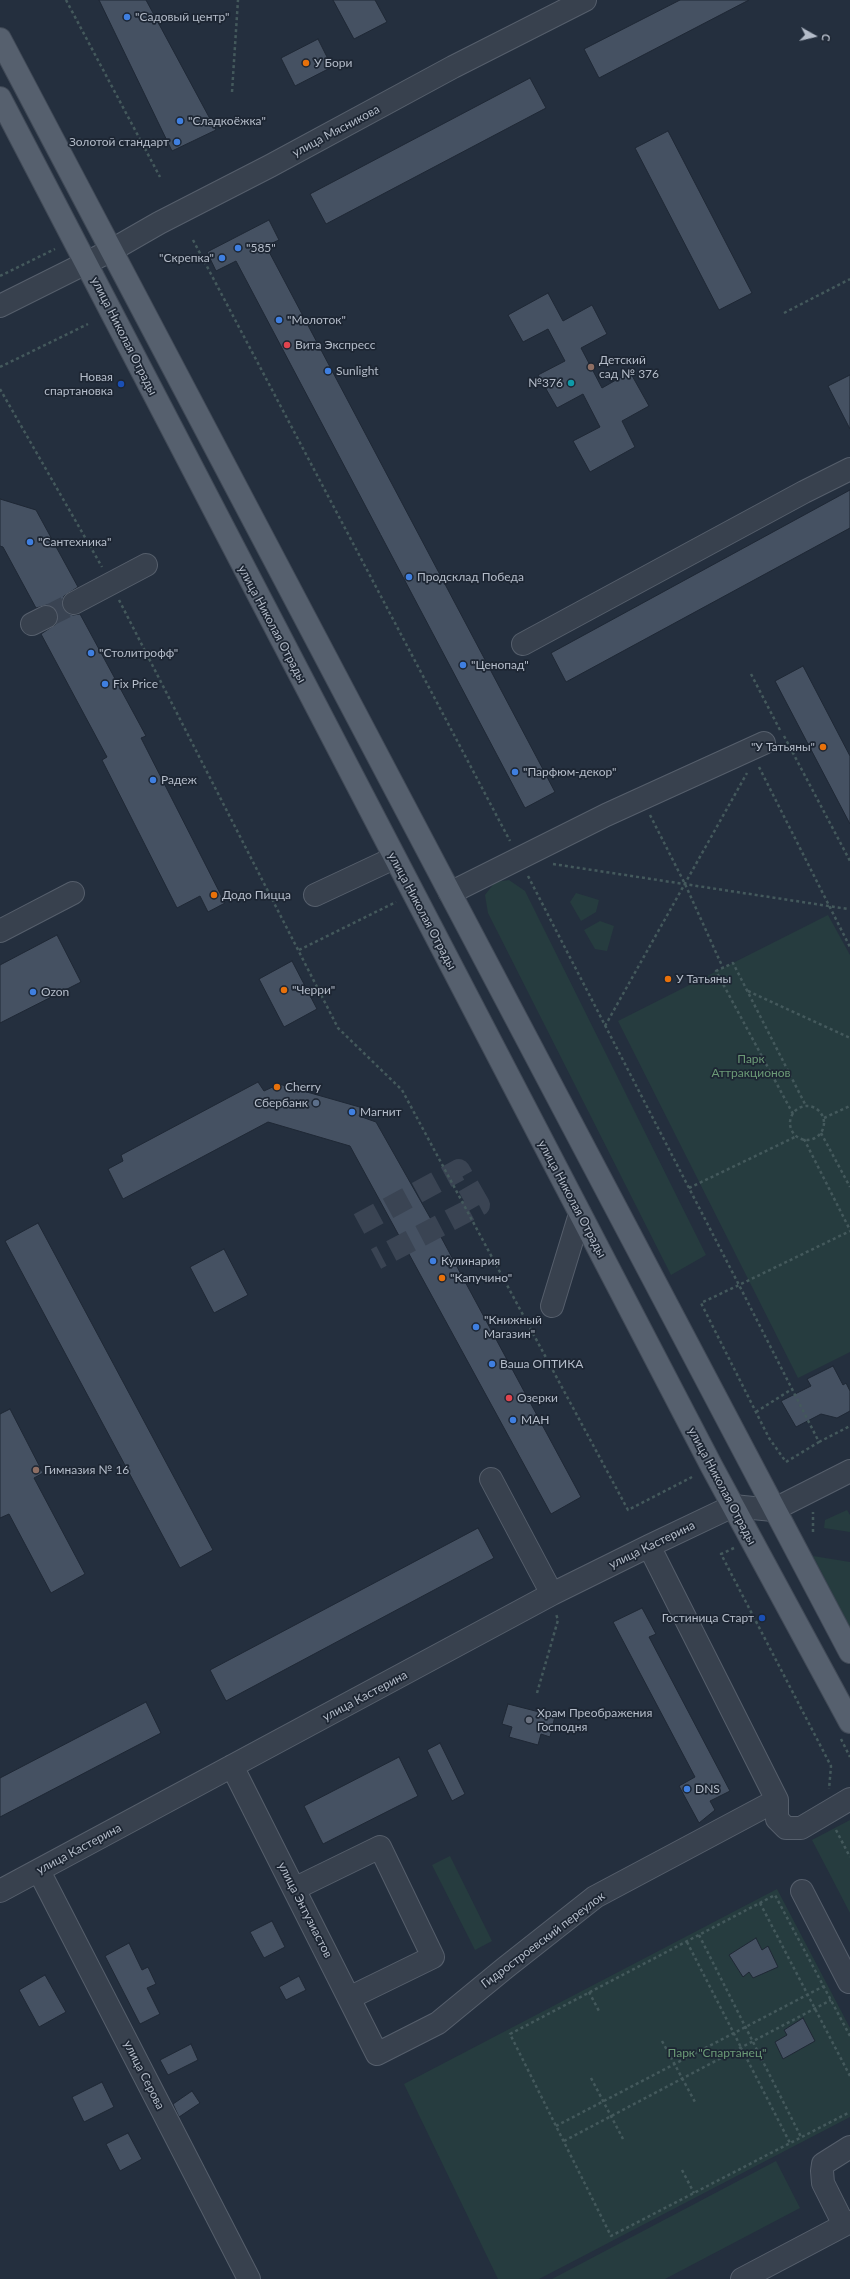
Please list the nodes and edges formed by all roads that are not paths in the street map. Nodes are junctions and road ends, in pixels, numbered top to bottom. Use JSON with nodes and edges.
{"nodes":[{"id":1,"x":585,"y":0,"type":"edge"},
{"id":2,"x":0,"y":39,"type":"edge"},
{"id":3,"x":0,"y":98,"type":"edge"},
{"id":4,"x":112,"y":250,"type":"junction"},
{"id":5,"x":87,"y":262,"type":"junction"},
{"id":6,"x":0,"y":306,"type":"edge"},
{"id":7,"x":850,"y":469,"type":"edge"},
{"id":8,"x":146,"y":565,"type":"dead end"},
{"id":9,"x":74,"y":603,"type":"tunnel mouth"},
{"id":10,"x":523,"y":644,"type":"dead end"},
{"id":11,"x":759,"y":751,"type":"road end"},
{"id":12,"x":394,"y":858,"type":"junction"},
{"id":13,"x":73,"y":893,"type":"dead end"},
{"id":14,"x":450,"y":893,"type":"junction"},
{"id":15,"x":314,"y":896,"type":"dead end"},
{"id":16,"x":0,"y":931,"type":"edge"},
{"id":17,"x":580,"y":1214,"type":"junction"},
{"id":18,"x":552,"y":1306,"type":"dead end"},
{"id":19,"x":850,"y":1471,"type":"edge"},
{"id":20,"x":491,"y":1479,"type":"dead end"},
{"id":21,"x":732,"y":1506,"type":"junction"},
{"id":22,"x":773,"y":1510,"type":"junction"},
{"id":23,"x":649,"y":1546,"type":"junction"},
{"id":24,"x":552,"y":1594,"type":"junction"},
{"id":25,"x":850,"y":1652,"type":"edge"},
{"id":26,"x":850,"y":1722,"type":"edge"},
{"id":27,"x":232,"y":1766,"type":"junction"},
{"id":28,"x":850,"y":1799,"type":"edge"},
{"id":29,"x":777,"y":1800,"type":"junction"},
{"id":30,"x":39,"y":1871,"type":"junction"},
{"id":31,"x":294,"y":1889,"type":"junction"},
{"id":32,"x":0,"y":1891,"type":"edge"},
{"id":33,"x":802,"y":1891,"type":"dead end"},
{"id":34,"x":850,"y":1982,"type":"edge"},
{"id":35,"x":349,"y":1998,"type":"junction"},
{"id":36,"x":377,"y":2054,"type":"joint"},
{"id":37,"x":850,"y":2147,"type":"edge"},
{"id":38,"x":847,"y":2223,"type":"edge"},
{"id":39,"x":249,"y":2279,"type":"edge"},
{"id":40,"x":742,"y":2279,"type":"edge"}],
"edges":[{"from":1,"to":4,"type":"street","name":"улица Мясникова"},
{"from":2,"to":4,"type":"main road"},
{"from":3,"to":5,"type":"main road","name":"улица Николая Отрады"},
{"from":4,"to":5,"type":"street","name":"улица Мясникова"},
{"from":4,"to":14,"type":"main road"},
{"from":5,"to":6,"type":"street","name":"улица Мясникова"},
{"from":5,"to":12,"type":"main road","name":"улица Николая Отрады"},
{"from":7,"to":10,"type":"street"},
{"from":8,"to":9,"type":"street"},
{"from":11,"to":14,"type":"street"},
{"from":12,"to":15,"type":"street"},
{"from":12,"to":17,"type":"main road","name":"улица Николая Отрады"},
{"from":13,"to":16,"type":"street"},
{"from":14,"to":22,"type":"main road"},
{"from":17,"to":18,"type":"street"},
{"from":17,"to":21,"type":"main road","name":"улица Николая Отрады"},
{"from":19,"to":22,"type":"street"},
{"from":20,"to":24,"type":"street"},
{"from":21,"to":22,"type":"street"},
{"from":21,"to":23,"type":"street","name":"улица Кастерина"},
{"from":21,"to":26,"type":"main road","name":"улица Николая Отрады"},
{"from":22,"to":25,"type":"main road"},
{"from":23,"to":24,"type":"street","name":"улица Кастерина"},
{"from":23,"to":29,"type":"street"},
{"from":24,"to":27,"type":"street","name":"улица Кастерина"},
{"from":27,"to":30,"type":"street","name":"улица Кастерина"},
{"from":27,"to":31,"type":"street","name":"улица Энтузиастов"},
{"from":28,"to":29,"type":"street"},
{"from":29,"to":36,"type":"street","name":"Гидростроевский переулок"},
{"from":30,"to":32,"type":"street","name":"улица Кастерина"},
{"from":30,"to":39,"type":"street","name":"улица Серова"},
{"from":31,"to":35,"type":"street","name":"улица Энтузиастов"},
{"from":31,"to":35,"type":"street"},
{"from":33,"to":34,"type":"street"},
{"from":35,"to":36,"type":"street","name":"улица Энтузиастов"},
{"from":37,"to":38,"type":"street"},
{"from":38,"to":40,"type":"street"}]}
